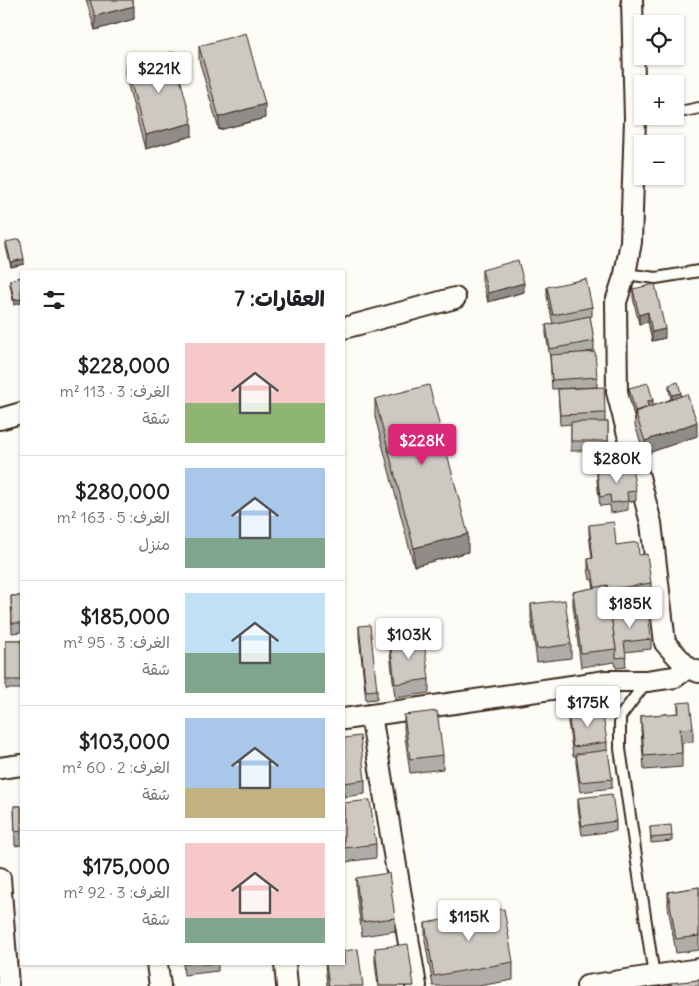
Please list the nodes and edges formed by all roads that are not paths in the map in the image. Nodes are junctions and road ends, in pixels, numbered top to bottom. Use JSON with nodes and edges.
{"nodes":[{"id":1,"x":632,"y":0,"type":"edge"},
{"id":2,"x":634,"y":79,"type":"edge"},
{"id":3,"x":699,"y":108,"type":"edge"},
{"id":4,"x":684,"y":111,"type":"edge"},
{"id":5,"x":635,"y":125,"type":"edge"},
{"id":6,"x":699,"y":271,"type":"edge"},
{"id":7,"x":626,"y":274,"type":"junction"},
{"id":8,"x":455,"y":298,"type":"dead end"},
{"id":9,"x":345,"y":328,"type":"edge"},
{"id":10,"x":20,"y":413,"type":"edge"},
{"id":11,"x":0,"y":419,"type":"edge"},
{"id":12,"x":693,"y":670,"type":"edge"},
{"id":13,"x":647,"y":681,"type":"junction"},
{"id":14,"x":371,"y":715,"type":"junction"},
{"id":15,"x":345,"y":719,"type":"edge"},
{"id":16,"x":20,"y":765,"type":"edge"},
{"id":17,"x":0,"y":768,"type":"edge"},
{"id":18,"x":0,"y":878,"type":"edge"},
{"id":19,"x":157,"y":965,"type":"edge"},
{"id":20,"x":285,"y":965,"type":"edge"},
{"id":21,"x":699,"y":969,"type":"edge"},
{"id":22,"x":654,"y":976,"type":"junction"},
{"id":23,"x":8,"y":986,"type":"edge"},
{"id":24,"x":160,"y":986,"type":"edge"},
{"id":25,"x":287,"y":986,"type":"edge"},
{"id":26,"x":416,"y":986,"type":"edge"},
{"id":27,"x":587,"y":986,"type":"edge"}],
"edges":[{"from":1,"to":2,"type":"street"},
{"from":3,"to":4,"type":"lane"},
{"from":5,"to":7,"type":"street"},
{"from":6,"to":7,"type":"lane"},
{"from":7,"to":12,"type":"street"},
{"from":8,"to":9,"type":"street"},
{"from":10,"to":11,"type":"street"},
{"from":12,"to":13,"type":"street"},
{"from":13,"to":14,"type":"street"},
{"from":13,"to":22,"type":"lane"},
{"from":14,"to":15,"type":"street"},
{"from":14,"to":26,"type":"street"},
{"from":16,"to":17,"type":"street"},
{"from":18,"to":23,"type":"street"},
{"from":19,"to":24,"type":"street"},
{"from":20,"to":25,"type":"street"},
{"from":21,"to":22,"type":"street"},
{"from":22,"to":27,"type":"street"}]}
